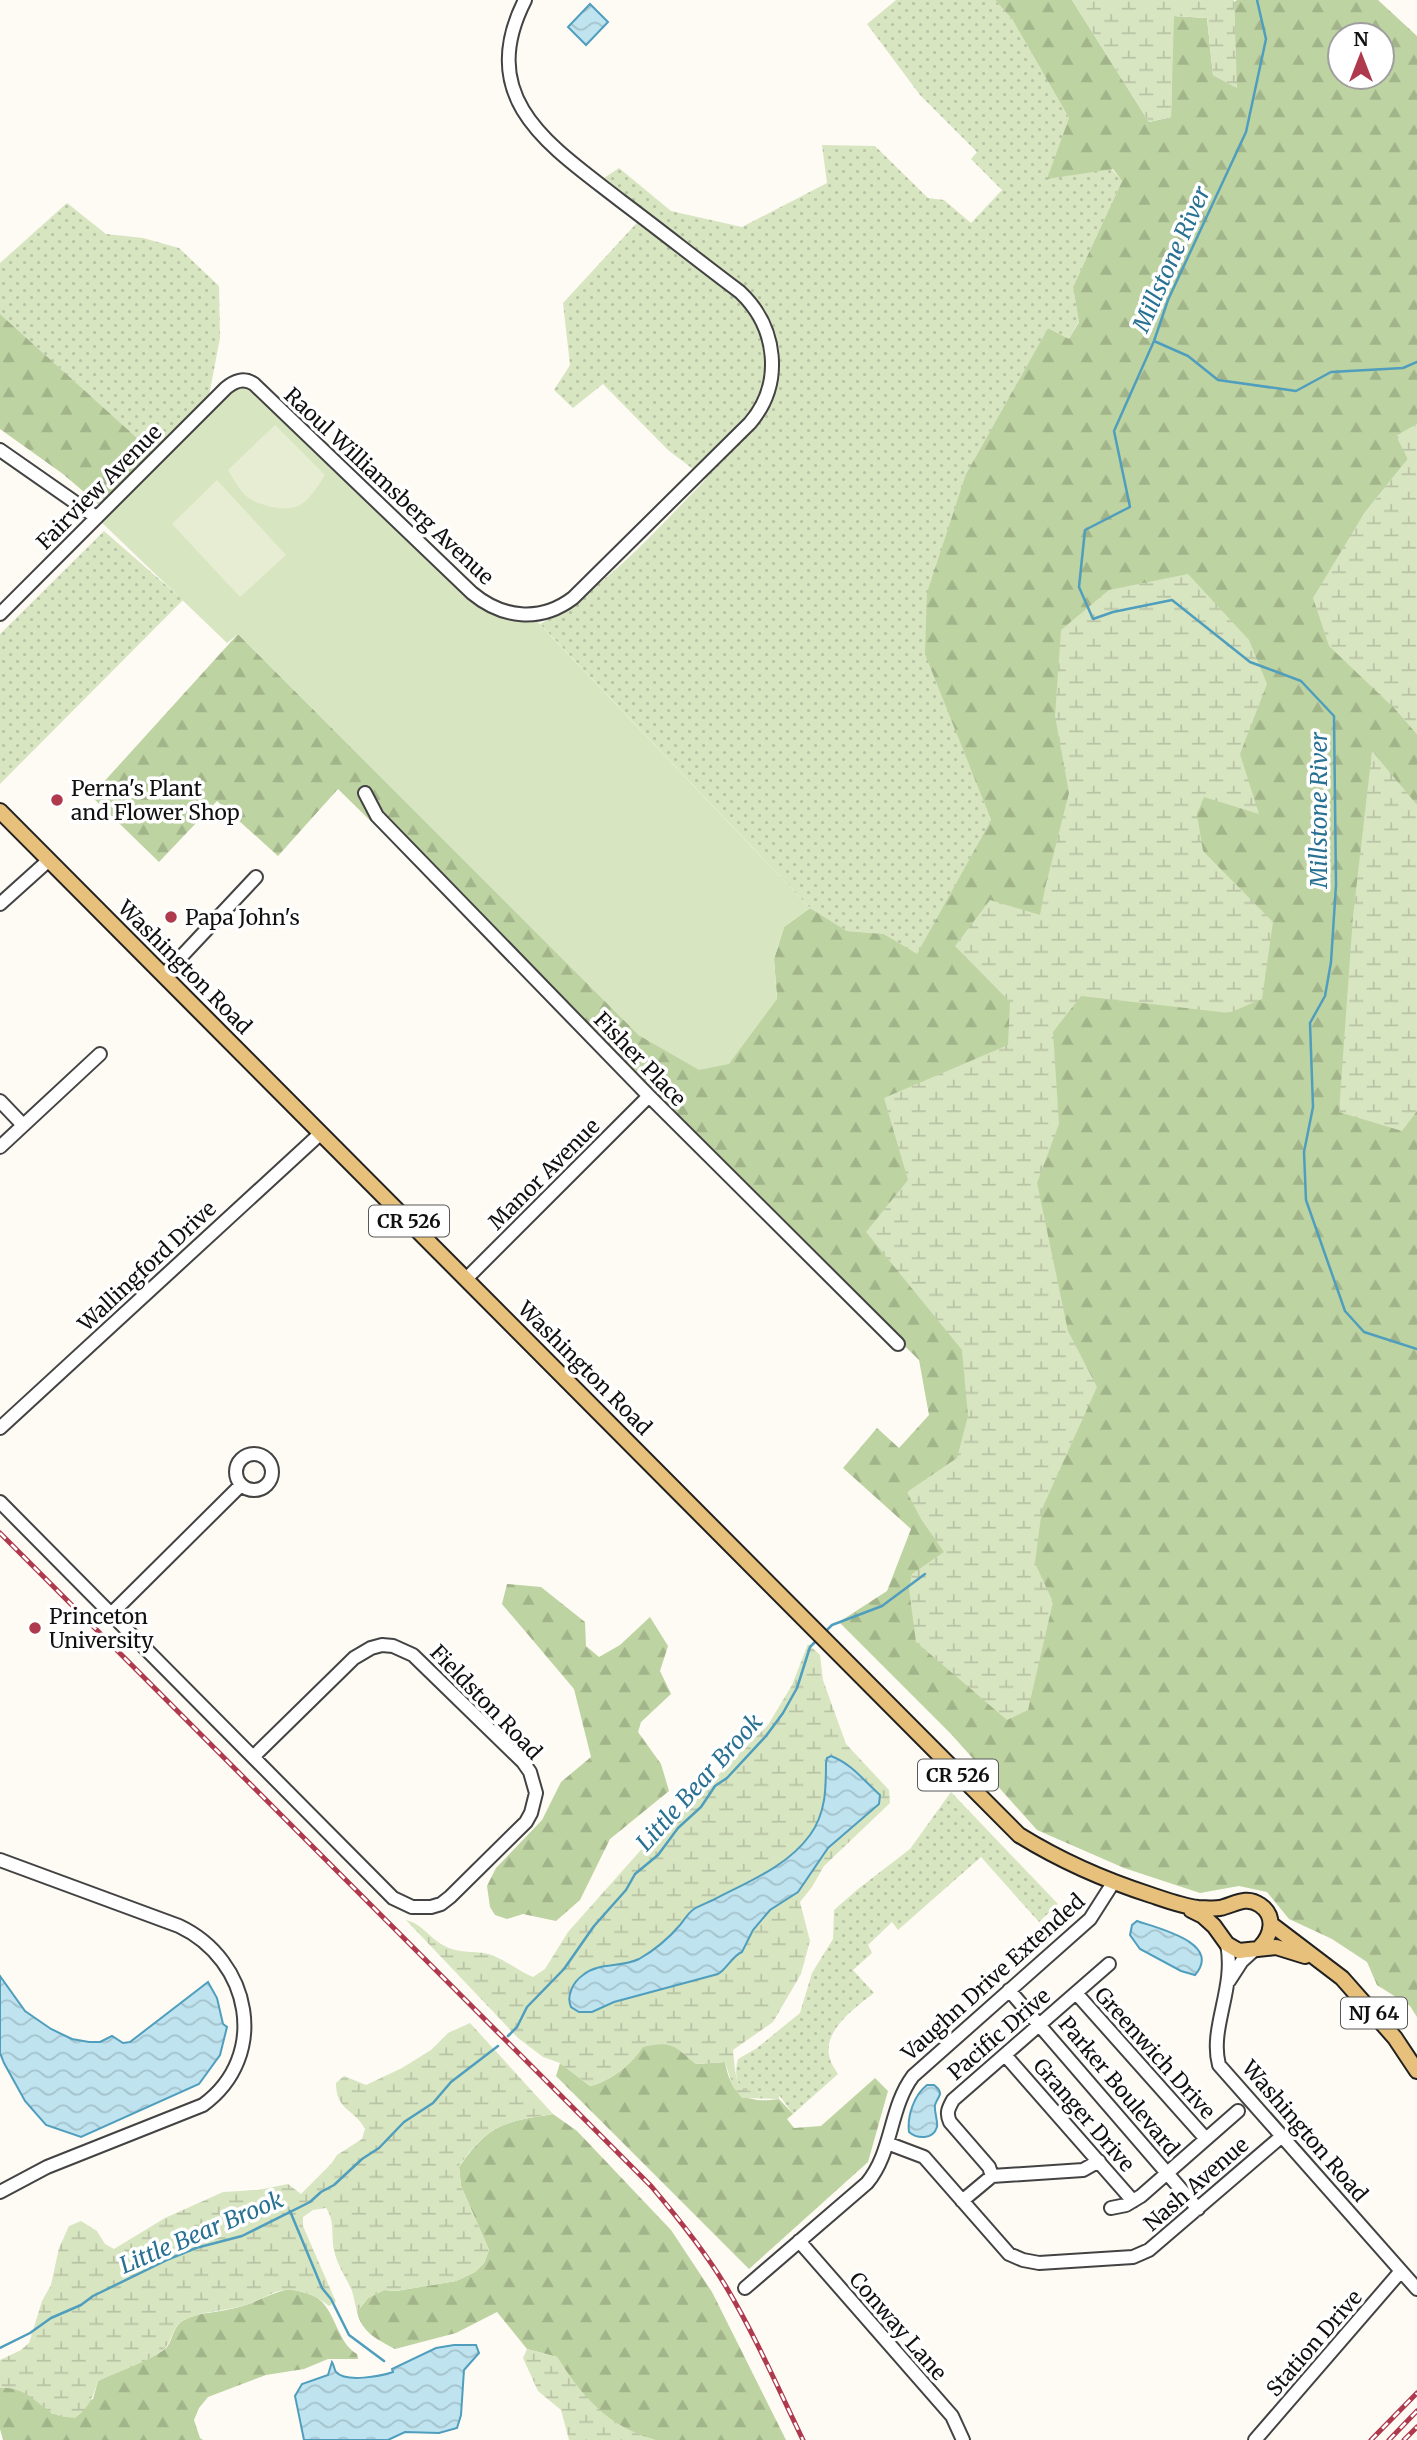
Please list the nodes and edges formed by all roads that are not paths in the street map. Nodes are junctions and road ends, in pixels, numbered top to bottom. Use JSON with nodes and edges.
{"nodes":[{"id":1,"x":524,"y":0,"type":"edge"},
{"id":2,"x":226,"y":388,"type":"joint"},
{"id":3,"x":0,"y":450,"type":"edge"},
{"id":4,"x":96,"y":517,"type":"junction"},
{"id":5,"x":0,"y":614,"type":"edge"},
{"id":6,"x":365,"y":793,"type":"dead end"},
{"id":7,"x":0,"y":811,"type":"edge"},
{"id":8,"x":48,"y":860,"type":"junction"},
{"id":9,"x":256,"y":877,"type":"dead end"},
{"id":10,"x":0,"y":904,"type":"edge"},
{"id":11,"x":164,"y":975,"type":"junction"},
{"id":12,"x":100,"y":1054,"type":"dead end"},
{"id":13,"x":649,"y":1096,"type":"junction"},
{"id":14,"x":0,"y":1101,"type":"edge"},
{"id":15,"x":23,"y":1125,"type":"junction"},
{"id":16,"x":321,"y":1133,"type":"junction"},
{"id":17,"x":0,"y":1147,"type":"edge"},
{"id":18,"x":466,"y":1279,"type":"junction"},
{"id":19,"x":898,"y":1344,"type":"dead end"},
{"id":20,"x":0,"y":1428,"type":"edge"},
{"id":21,"x":241,"y":1485,"type":"dead end"},
{"id":22,"x":0,"y":1502,"type":"edge"},
{"id":23,"x":111,"y":1614,"type":"junction"},
{"id":24,"x":253,"y":1757,"type":"junction"},
{"id":25,"x":0,"y":1860,"type":"edge"},
{"id":26,"x":1112,"y":1883,"type":"junction"},
{"id":27,"x":1175,"y":1903,"type":"junction"},
{"id":28,"x":1229,"y":1905,"type":"junction"},
{"id":29,"x":1271,"y":1924,"type":"junction"},
{"id":30,"x":1224,"y":1941,"type":"junction"},
{"id":31,"x":1256,"y":1949,"type":"junction"},
{"id":32,"x":1323,"y":1963,"type":"junction"},
{"id":33,"x":1109,"y":1964,"type":"dead end"},
{"id":34,"x":1229,"y":1981,"type":"junction"},
{"id":35,"x":1009,"y":1990,"type":"junction"},
{"id":36,"x":1076,"y":1993,"type":"junction"},
{"id":37,"x":1041,"y":2024,"type":"junction"},
{"id":38,"x":1005,"y":2055,"type":"junction"},
{"id":39,"x":1417,"y":2071,"type":"edge"},
{"id":40,"x":1238,"y":2111,"type":"dead end"},
{"id":41,"x":1282,"y":2136,"type":"junction"},
{"id":42,"x":1206,"y":2139,"type":"junction"},
{"id":43,"x":887,"y":2143,"type":"junction"},
{"id":44,"x":1099,"y":2161,"type":"junction"},
{"id":45,"x":1167,"y":2173,"type":"junction"},
{"id":46,"x":992,"y":2176,"type":"junction"},
{"id":47,"x":0,"y":2192,"type":"edge"},
{"id":48,"x":962,"y":2201,"type":"junction"},
{"id":49,"x":1133,"y":2201,"type":"junction"},
{"id":50,"x":1111,"y":2208,"type":"dead end"},
{"id":51,"x":1199,"y":2209,"type":"junction"},
{"id":52,"x":799,"y":2241,"type":"junction"},
{"id":53,"x":1401,"y":2271,"type":"junction"},
{"id":54,"x":745,"y":2288,"type":"dead end"},
{"id":55,"x":1417,"y":2289,"type":"edge"},
{"id":56,"x":962,"y":2440,"type":"edge"},
{"id":57,"x":1255,"y":2440,"type":"edge"}],
"edges":[{"from":1,"to":2,"type":"street","name":"Raoul Williamsberg Avenue"},
{"from":2,"to":4,"type":"street","name":"Fairview Avenue"},
{"from":3,"to":4,"type":"street"},
{"from":4,"to":5,"type":"street","name":"Fairview Avenue"},
{"from":6,"to":13,"type":"street","name":"Fisher Place"},
{"from":7,"to":8,"type":"main road","name":"Washington Road","number":"CR 526"},
{"from":8,"to":10,"type":"street"},
{"from":8,"to":11,"type":"main road","name":"Washington Road","number":"CR 526"},
{"from":9,"to":11,"type":"street"},
{"from":11,"to":16,"type":"main road","name":"Washington Road","number":"CR 526"},
{"from":12,"to":15,"type":"street"},
{"from":13,"to":18,"type":"street","name":"Manor Avenue"},
{"from":13,"to":19,"type":"street","name":"Fisher Place"},
{"from":14,"to":15,"type":"street"},
{"from":15,"to":17,"type":"street"},
{"from":16,"to":18,"type":"main road","name":"Washington Road","number":"CR 526"},
{"from":16,"to":20,"type":"street","name":"Wallingford Drive"},
{"from":18,"to":26,"type":"main road","name":"Washington Road","number":"CR 526"},
{"from":21,"to":23,"type":"street"},
{"from":22,"to":23,"type":"street","name":"Fieldston Road"},
{"from":23,"to":24,"type":"street","name":"Fieldston Road"},
{"from":24,"to":24,"type":"street","name":"Fieldston Road"},
{"from":25,"to":47,"type":"street"},
{"from":26,"to":27,"type":"main road","name":"Washington Road","number":"CR 526"},
{"from":26,"to":35,"type":"street","name":"Vaughn Drive Extended"},
{"from":27,"to":28,"type":"main road","name":"Washington Road","number":"CR 526"},
{"from":27,"to":30,"type":"main road","name":"Washington Road","number":"CR 526"},
{"from":28,"to":29,"type":"main road","name":"Washington Road","number":"CR 526"},
{"from":28,"to":30,"type":"main road"},
{"from":29,"to":31,"type":"main road"},
{"from":29,"to":32,"type":"main road","number":"NJ 64"},
{"from":30,"to":31,"type":"main road","name":"Washington Road","number":"CR 526"},
{"from":30,"to":34,"type":"street","name":"Washington Road"},
{"from":31,"to":32,"type":"main road","number":"NJ 64"},
{"from":31,"to":34,"type":"street","name":"Washington Road"},
{"from":32,"to":39,"type":"main road","number":"NJ 64"},
{"from":33,"to":36,"type":"street","name":"Pacific Drive"},
{"from":34,"to":41,"type":"street","name":"Washington Road"},
{"from":35,"to":37,"type":"street","name":"Parker Boulevard"},
{"from":35,"to":43,"type":"street","name":"Vaughn Drive Extended"},
{"from":36,"to":37,"type":"street","name":"Pacific Drive"},
{"from":36,"to":42,"type":"street","name":"Greenwich Drive"},
{"from":37,"to":38,"type":"street","name":"Pacific Drive"},
{"from":37,"to":45,"type":"street","name":"Parker Boulevard"},
{"from":38,"to":44,"type":"street","name":"Granger Drive"},
{"from":38,"to":46,"type":"street","name":"Pacific Drive"},
{"from":40,"to":42,"type":"street"},
{"from":41,"to":51,"type":"street","name":"Nash Avenue"},
{"from":41,"to":53,"type":"street","name":"Washington Road"},
{"from":42,"to":45,"type":"street"},
{"from":43,"to":48,"type":"street","name":"Nash Avenue"},
{"from":43,"to":52,"type":"street","name":"Vaughn Drive Extended"},
{"from":44,"to":46,"type":"street"},
{"from":44,"to":49,"type":"street","name":"Granger Drive"},
{"from":45,"to":49,"type":"street"},
{"from":45,"to":51,"type":"street","name":"Parker Boulevard"},
{"from":46,"to":48,"type":"street"},
{"from":48,"to":51,"type":"street","name":"Nash Avenue"},
{"from":49,"to":50,"type":"street"},
{"from":52,"to":54,"type":"street","name":"Vaughn Drive Extended"},
{"from":52,"to":56,"type":"street","name":"Conway Lane"},
{"from":53,"to":55,"type":"street","name":"Washington Road"},
{"from":53,"to":57,"type":"street","name":"Station Drive"}]}
